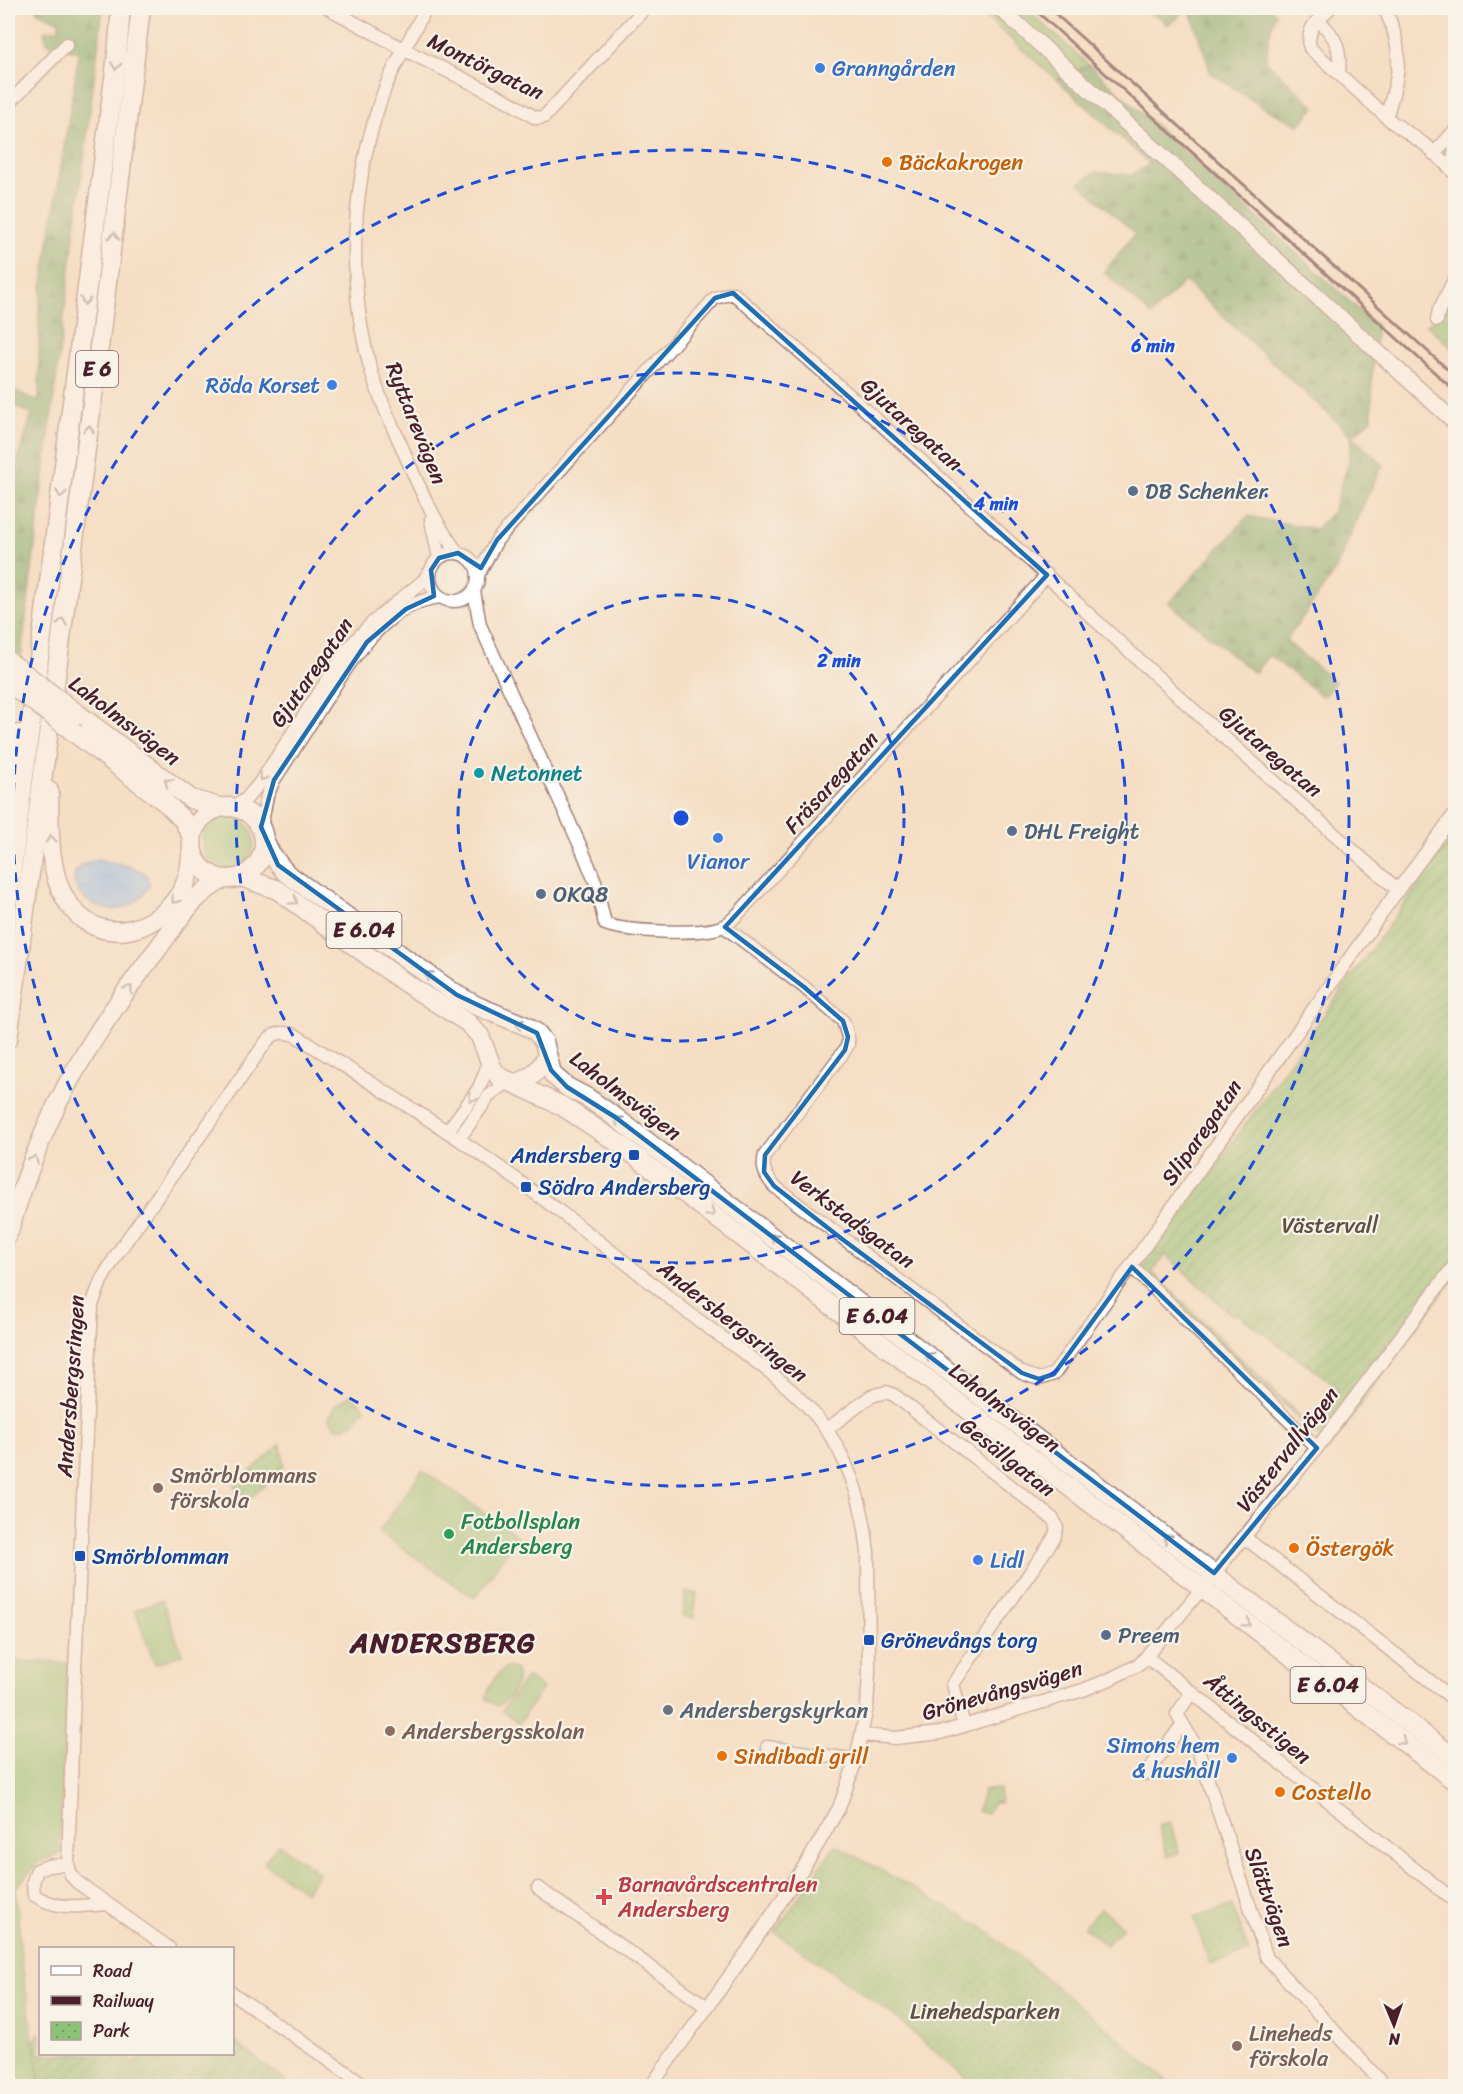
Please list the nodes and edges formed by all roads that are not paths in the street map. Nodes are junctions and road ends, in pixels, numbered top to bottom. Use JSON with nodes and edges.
{"nodes":[{"id":1,"x":121,"y":8,"type":"edge"},
{"id":2,"x":141,"y":8,"type":"edge"},
{"id":3,"x":328,"y":8,"type":"edge"},
{"id":4,"x":426,"y":8,"type":"edge"},
{"id":5,"x":645,"y":8,"type":"edge"},
{"id":6,"x":1000,"y":8,"type":"edge"},
{"id":7,"x":1330,"y":8,"type":"edge"},
{"id":8,"x":1384,"y":8,"type":"edge"},
{"id":9,"x":1318,"y":20,"type":"junction"},
{"id":10,"x":67,"y":44,"type":"dead end"},
{"id":11,"x":405,"y":50,"type":"junction"},
{"id":12,"x":1339,"y":74,"type":"junction"},
{"id":13,"x":8,"y":107,"type":"edge"},
{"id":14,"x":1386,"y":117,"type":"junction"},
{"id":15,"x":1455,"y":129,"type":"edge"},
{"id":16,"x":1455,"y":137,"type":"edge"},
{"id":17,"x":1434,"y":154,"type":"junction"},
{"id":18,"x":1454,"y":172,"type":"edge"},
{"id":19,"x":1455,"y":276,"type":"edge"},
{"id":20,"x":1437,"y":321,"type":"dead end"},
{"id":21,"x":1455,"y":423,"type":"edge"},
{"id":22,"x":428,"y":507,"type":"junction"},
{"id":23,"x":498,"y":540,"type":"junction"},
{"id":24,"x":462,"y":554,"type":"junction"},
{"id":25,"x":439,"y":558,"type":"junction"},
{"id":26,"x":431,"y":570,"type":"junction"},
{"id":27,"x":478,"y":575,"type":"junction"},
{"id":28,"x":1047,"y":575,"type":"junction"},
{"id":29,"x":50,"y":579,"type":"junction"},
{"id":30,"x":474,"y":591,"type":"junction"},
{"id":31,"x":440,"y":597,"type":"junction"},
{"id":32,"x":455,"y":601,"type":"junction"},
{"id":33,"x":480,"y":625,"type":"junction"},
{"id":34,"x":9,"y":662,"type":"edge"},
{"id":35,"x":8,"y":682,"type":"edge"},
{"id":36,"x":48,"y":728,"type":"junction"},
{"id":37,"x":8,"y":778,"type":"edge"},
{"id":38,"x":227,"y":807,"type":"junction"},
{"id":39,"x":1455,"y":812,"type":"edge"},
{"id":40,"x":263,"y":833,"type":"junction"},
{"id":41,"x":192,"y":841,"type":"junction"},
{"id":42,"x":233,"y":878,"type":"junction"},
{"id":43,"x":1398,"y":890,"type":"junction"},
{"id":44,"x":8,"y":899,"type":"edge"},
{"id":45,"x":725,"y":927,"type":"junction"},
{"id":46,"x":8,"y":1039,"type":"edge"},
{"id":47,"x":547,"y":1055,"type":"junction"},
{"id":48,"x":490,"y":1060,"type":"junction"},
{"id":49,"x":512,"y":1083,"type":"junction"},
{"id":50,"x":447,"y":1132,"type":"junction"},
{"id":51,"x":459,"y":1139,"type":"junction"},
{"id":52,"x":8,"y":1233,"type":"edge"},
{"id":53,"x":1455,"y":1263,"type":"edge"},
{"id":54,"x":1132,"y":1267,"type":"junction"},
{"id":55,"x":826,"y":1430,"type":"junction"},
{"id":56,"x":1317,"y":1448,"type":"junction"},
{"id":57,"x":1244,"y":1538,"type":"junction"},
{"id":58,"x":1214,"y":1573,"type":"junction"},
{"id":59,"x":1200,"y":1589,"type":"junction"},
{"id":60,"x":1147,"y":1657,"type":"junction"},
{"id":61,"x":1192,"y":1692,"type":"junction"},
{"id":62,"x":1455,"y":1701,"type":"edge"},
{"id":63,"x":1182,"y":1725,"type":"junction"},
{"id":64,"x":964,"y":1726,"type":"junction"},
{"id":65,"x":862,"y":1735,"type":"junction"},
{"id":66,"x":767,"y":1747,"type":"dead end"},
{"id":67,"x":1455,"y":1759,"type":"edge"},
{"id":68,"x":856,"y":1760,"type":"junction"},
{"id":69,"x":1146,"y":1774,"type":"dead end"},
{"id":70,"x":1455,"y":1782,"type":"edge"},
{"id":71,"x":69,"y":1864,"type":"junction"},
{"id":72,"x":538,"y":1888,"type":"dead end"},
{"id":73,"x":1455,"y":1902,"type":"edge"},
{"id":74,"x":105,"y":1904,"type":"junction"},
{"id":75,"x":168,"y":1947,"type":"edge"},
{"id":76,"x":234,"y":1994,"type":"edge"},
{"id":77,"x":707,"y":2007,"type":"junction"},
{"id":78,"x":366,"y":2086,"type":"edge"},
{"id":79,"x":651,"y":2086,"type":"edge"},
{"id":80,"x":1385,"y":2086,"type":"edge"}],
"edges":[{"from":1,"to":29,"type":"highway","number":"E 6","one_way":true},
{"from":36,"to":2,"type":"highway","number":"E 6","one_way":true},
{"from":3,"to":11,"type":"street"},
{"from":4,"to":11,"type":"street","name":"Ryttarevägen"},
{"from":5,"to":11,"type":"street","name":"Montörgatan"},
{"from":6,"to":21,"type":"main road"},
{"from":7,"to":9,"type":"street"},
{"from":8,"to":14,"type":"street"},
{"from":9,"to":12,"type":"street"},
{"from":9,"to":12,"type":"street"},
{"from":10,"to":13,"type":"street"},
{"from":11,"to":22,"type":"street","name":"Ryttarevägen"},
{"from":12,"to":14,"type":"street"},
{"from":14,"to":17,"type":"street"},
{"from":15,"to":17,"type":"street"},
{"from":16,"to":18,"type":"street"},
{"from":17,"to":18,"type":"street"},
{"from":19,"to":20,"type":"street"},
{"from":22,"to":24,"type":"street","name":"Ryttarevägen"},
{"from":22,"to":25,"type":"street","name":"Ryttarevägen"},
{"from":23,"to":24,"type":"street","name":"Gjutaregatan"},
{"from":23,"to":27,"type":"street","name":"Gjutaregatan"},
{"from":23,"to":28,"type":"street","name":"Gjutaregatan"},
{"from":24,"to":25,"type":"street"},
{"from":24,"to":27,"type":"street","name":"Ryttarevägen"},
{"from":25,"to":26,"type":"street"},
{"from":26,"to":31,"type":"street"},
{"from":26,"to":38,"type":"street","name":"Gjutaregatan","one_way":true},
{"from":27,"to":30,"type":"street"},
{"from":28,"to":43,"type":"street","name":"Gjutaregatan"},
{"from":28,"to":45,"type":"street","name":"Fräsaregatan"},
{"from":29,"to":37,"type":"highway"},
{"from":29,"to":44,"type":"highway","number":"E 6"},
{"from":30,"to":32,"type":"street"},
{"from":30,"to":33,"type":"street"},
{"from":31,"to":32,"type":"street"},
{"from":31,"to":40,"type":"street","name":"Gjutaregatan"},
{"from":32,"to":33,"type":"street"},
{"from":33,"to":45,"type":"street"},
{"from":38,"to":34,"type":"highway","name":"Laholmsvägen","one_way":true,"bridge":true},
{"from":35,"to":41,"type":"highway","name":"Laholmsvägen","bridge":true},
{"from":41,"to":36,"type":"highway","one_way":true},
{"from":36,"to":46,"type":"highway","number":"E 6"},
{"from":38,"to":40,"type":"highway","name":"Laholmsvägen"},
{"from":38,"to":41,"type":"highway"},
{"from":39,"to":43,"type":"street","name":"Sliparegatan"},
{"from":40,"to":42,"type":"highway"},
{"from":47,"to":40,"type":"highway","name":"Laholmsvägen","number":"E 6.04","one_way":true},
{"from":41,"to":42,"type":"highway","name":"Laholmsvägen"},
{"from":42,"to":48,"type":"highway","name":"Laholmsvägen","number":"E 6.04","one_way":true},
{"from":52,"to":42,"type":"highway","one_way":true},
{"from":43,"to":54,"type":"street","name":"Sliparegatan"},
{"from":45,"to":54,"type":"street","name":"Verkstadsgatan"},
{"from":47,"to":49,"type":"highway","name":"Laholmsvägen"},
{"from":58,"to":47,"type":"highway","name":"Laholmsvägen","number":"E 6.04","one_way":true},
{"from":48,"to":49,"type":"highway","name":"Laholmsvägen","number":"E 6.04"},
{"from":48,"to":50,"type":"street","one_way":true},
{"from":49,"to":51,"type":"street"},
{"from":49,"to":59,"type":"highway","name":"Laholmsvägen","number":"E 6.04","one_way":true},
{"from":50,"to":51,"type":"street","name":"Andersbergsringen"},
{"from":50,"to":71,"type":"street","name":"Andersbergsringen"},
{"from":51,"to":55,"type":"street","name":"Andersbergsringen"},
{"from":53,"to":56,"type":"street","name":"Västervallvägen"},
{"from":54,"to":56,"type":"street"},
{"from":55,"to":64,"type":"street","name":"Gesällgatan"},
{"from":55,"to":65,"type":"street","name":"Andersbergsringen"},
{"from":56,"to":57,"type":"street","name":"Västervallvägen"},
{"from":57,"to":58,"type":"street","name":"Västervallvägen"},
{"from":57,"to":62,"type":"street"},
{"from":58,"to":59,"type":"street","name":"Västervallvägen"},
{"from":58,"to":67,"type":"highway","name":"Laholmsvägen","number":"E 6.04"},
{"from":59,"to":60,"type":"street","name":"Västervallvägen"},
{"from":59,"to":70,"type":"highway","name":"Laholmsvägen","number":"E 6.04","one_way":true},
{"from":60,"to":61,"type":"street","name":"Åttingsstigen"},
{"from":60,"to":64,"type":"street","name":"Grönevångsvägen"},
{"from":61,"to":63,"type":"street"},
{"from":61,"to":73,"type":"street","name":"Åttingsstigen"},
{"from":63,"to":69,"type":"street"},
{"from":63,"to":80,"type":"street","name":"Slättvägen"},
{"from":64,"to":65,"type":"street","name":"Grönevångsvägen"},
{"from":65,"to":68,"type":"street","name":"Andersbergsringen"},
{"from":66,"to":68,"type":"street"},
{"from":68,"to":77,"type":"street","name":"Andersbergsringen"},
{"from":71,"to":74,"type":"street"},
{"from":71,"to":74,"type":"street"},
{"from":72,"to":77,"type":"street"},
{"from":74,"to":75,"type":"street"},
{"from":76,"to":78,"type":"street"},
{"from":77,"to":79,"type":"street","name":"Andersbergsringen"}]}
